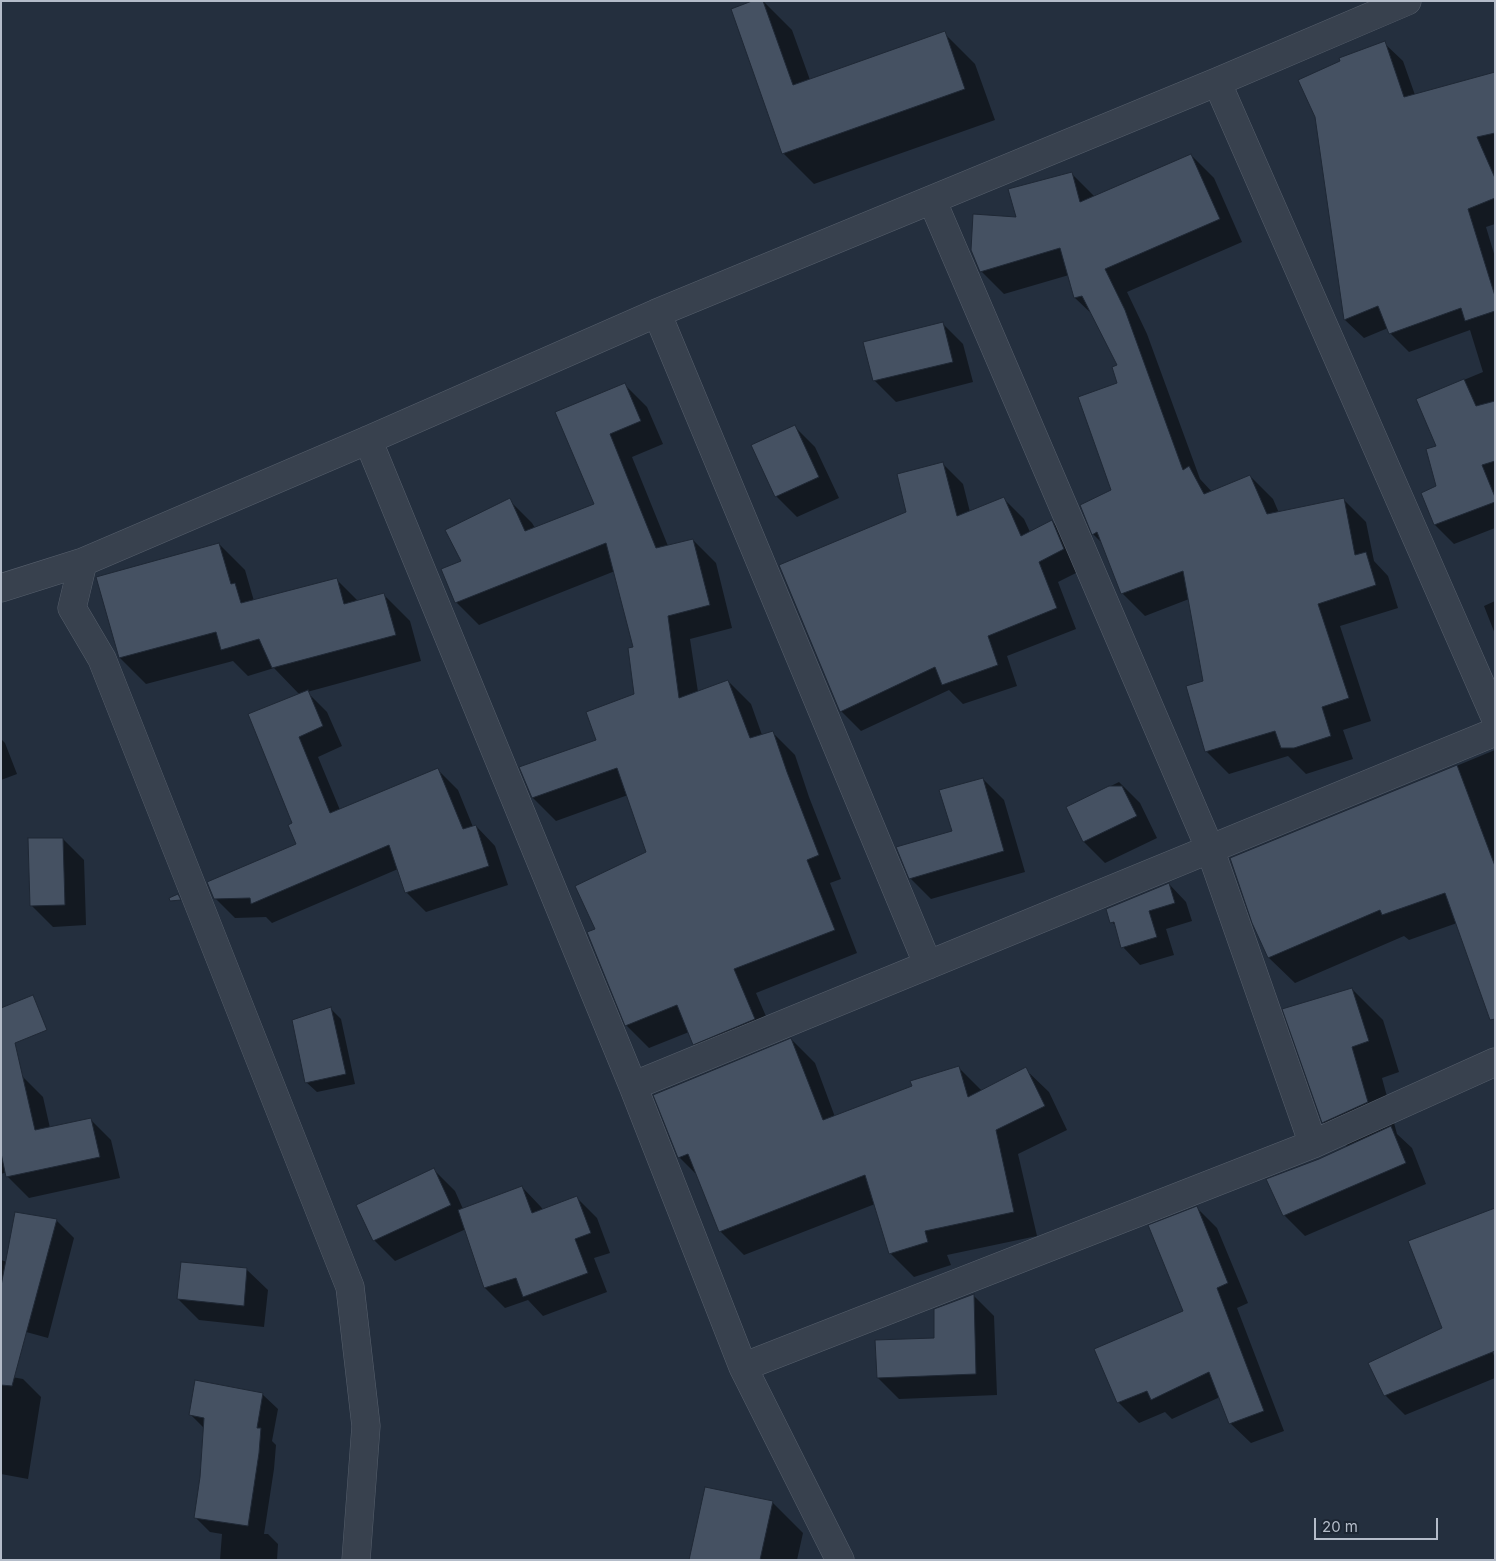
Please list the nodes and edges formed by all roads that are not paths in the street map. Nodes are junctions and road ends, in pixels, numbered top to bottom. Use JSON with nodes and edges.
{"nodes":[{"id":1,"x":1407,"y":1,"type":"edge"},
{"id":2,"x":1217,"y":82,"type":"junction"},
{"id":3,"x":932,"y":200,"type":"junction"},
{"id":4,"x":657,"y":314,"type":"junction"},
{"id":5,"x":368,"y":440,"type":"junction"},
{"id":6,"x":83,"y":562,"type":"junction"},
{"id":7,"x":1,"y":588,"type":"edge"},
{"id":8,"x":1495,"y":717,"type":"edge"},
{"id":9,"x":1495,"y":732,"type":"edge"},
{"id":10,"x":1210,"y":849,"type":"junction"},
{"id":11,"x":928,"y":965,"type":"junction"},
{"id":12,"x":1495,"y":1062,"type":"edge"},
{"id":13,"x":633,"y":1086,"type":"junction"},
{"id":14,"x":1313,"y":1144,"type":"junction"},
{"id":15,"x":743,"y":1367,"type":"junction"},
{"id":16,"x":356,"y":1560,"type":"edge"},
{"id":17,"x":840,"y":1560,"type":"edge"}],
"edges":[{"from":1,"to":2,"type":"street"},
{"from":2,"to":3,"type":"street"},
{"from":2,"to":8,"type":"street"},
{"from":3,"to":4,"type":"street"},
{"from":3,"to":10,"type":"street"},
{"from":4,"to":5,"type":"street"},
{"from":4,"to":11,"type":"street"},
{"from":5,"to":6,"type":"street"},
{"from":5,"to":13,"type":"street"},
{"from":6,"to":7,"type":"street"},
{"from":6,"to":16,"type":"street"},
{"from":9,"to":10,"type":"street"},
{"from":10,"to":11,"type":"street"},
{"from":10,"to":14,"type":"street"},
{"from":11,"to":13,"type":"street"},
{"from":12,"to":14,"type":"street"},
{"from":13,"to":15,"type":"street"},
{"from":14,"to":15,"type":"street"},
{"from":15,"to":17,"type":"street"}]}
